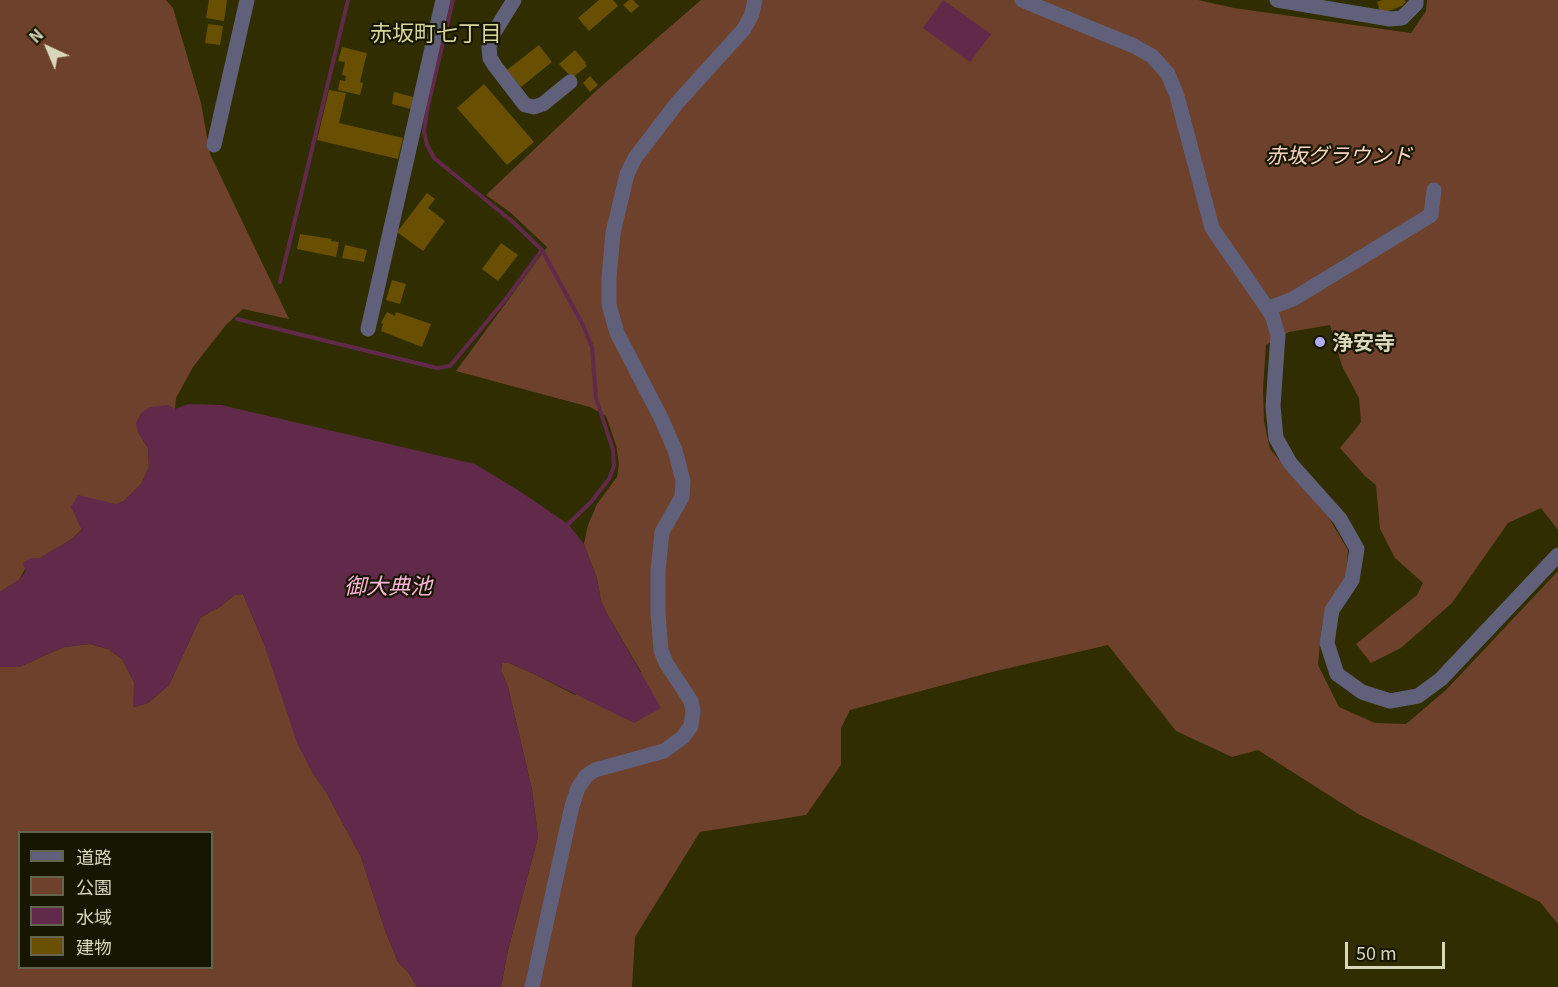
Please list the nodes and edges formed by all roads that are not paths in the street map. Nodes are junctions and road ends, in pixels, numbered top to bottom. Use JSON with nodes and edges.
{"nodes":[{"id":1,"x":248,"y":0,"type":"edge"},
{"id":2,"x":443,"y":0,"type":"edge"},
{"id":3,"x":514,"y":0,"type":"edge"},
{"id":4,"x":755,"y":0,"type":"edge"},
{"id":5,"x":1022,"y":0,"type":"edge"},
{"id":6,"x":1277,"y":0,"type":"edge"},
{"id":7,"x":1416,"y":0,"type":"edge"},
{"id":8,"x":1040,"y":4,"type":"edge"},
{"id":9,"x":1325,"y":4,"type":"edge"},
{"id":10,"x":570,"y":82,"type":"dead end"},
{"id":11,"x":214,"y":145,"type":"dead end"},
{"id":12,"x":1434,"y":190,"type":"dead end"},
{"id":13,"x":1269,"y":308,"type":"junction"},
{"id":14,"x":368,"y":329,"type":"dead end"},
{"id":15,"x":1558,"y":555,"type":"edge"},
{"id":16,"x":532,"y":987,"type":"edge"}],
"edges":[{"from":1,"to":11,"type":"street"},
{"from":2,"to":14,"type":"street"},
{"from":3,"to":10,"type":"street"},
{"from":4,"to":16,"type":"street"},
{"from":5,"to":8,"type":"street"},
{"from":6,"to":9,"type":"street"},
{"from":7,"to":9,"type":"street"},
{"from":8,"to":13,"type":"street"},
{"from":12,"to":13,"type":"street"},
{"from":13,"to":15,"type":"street"}]}
